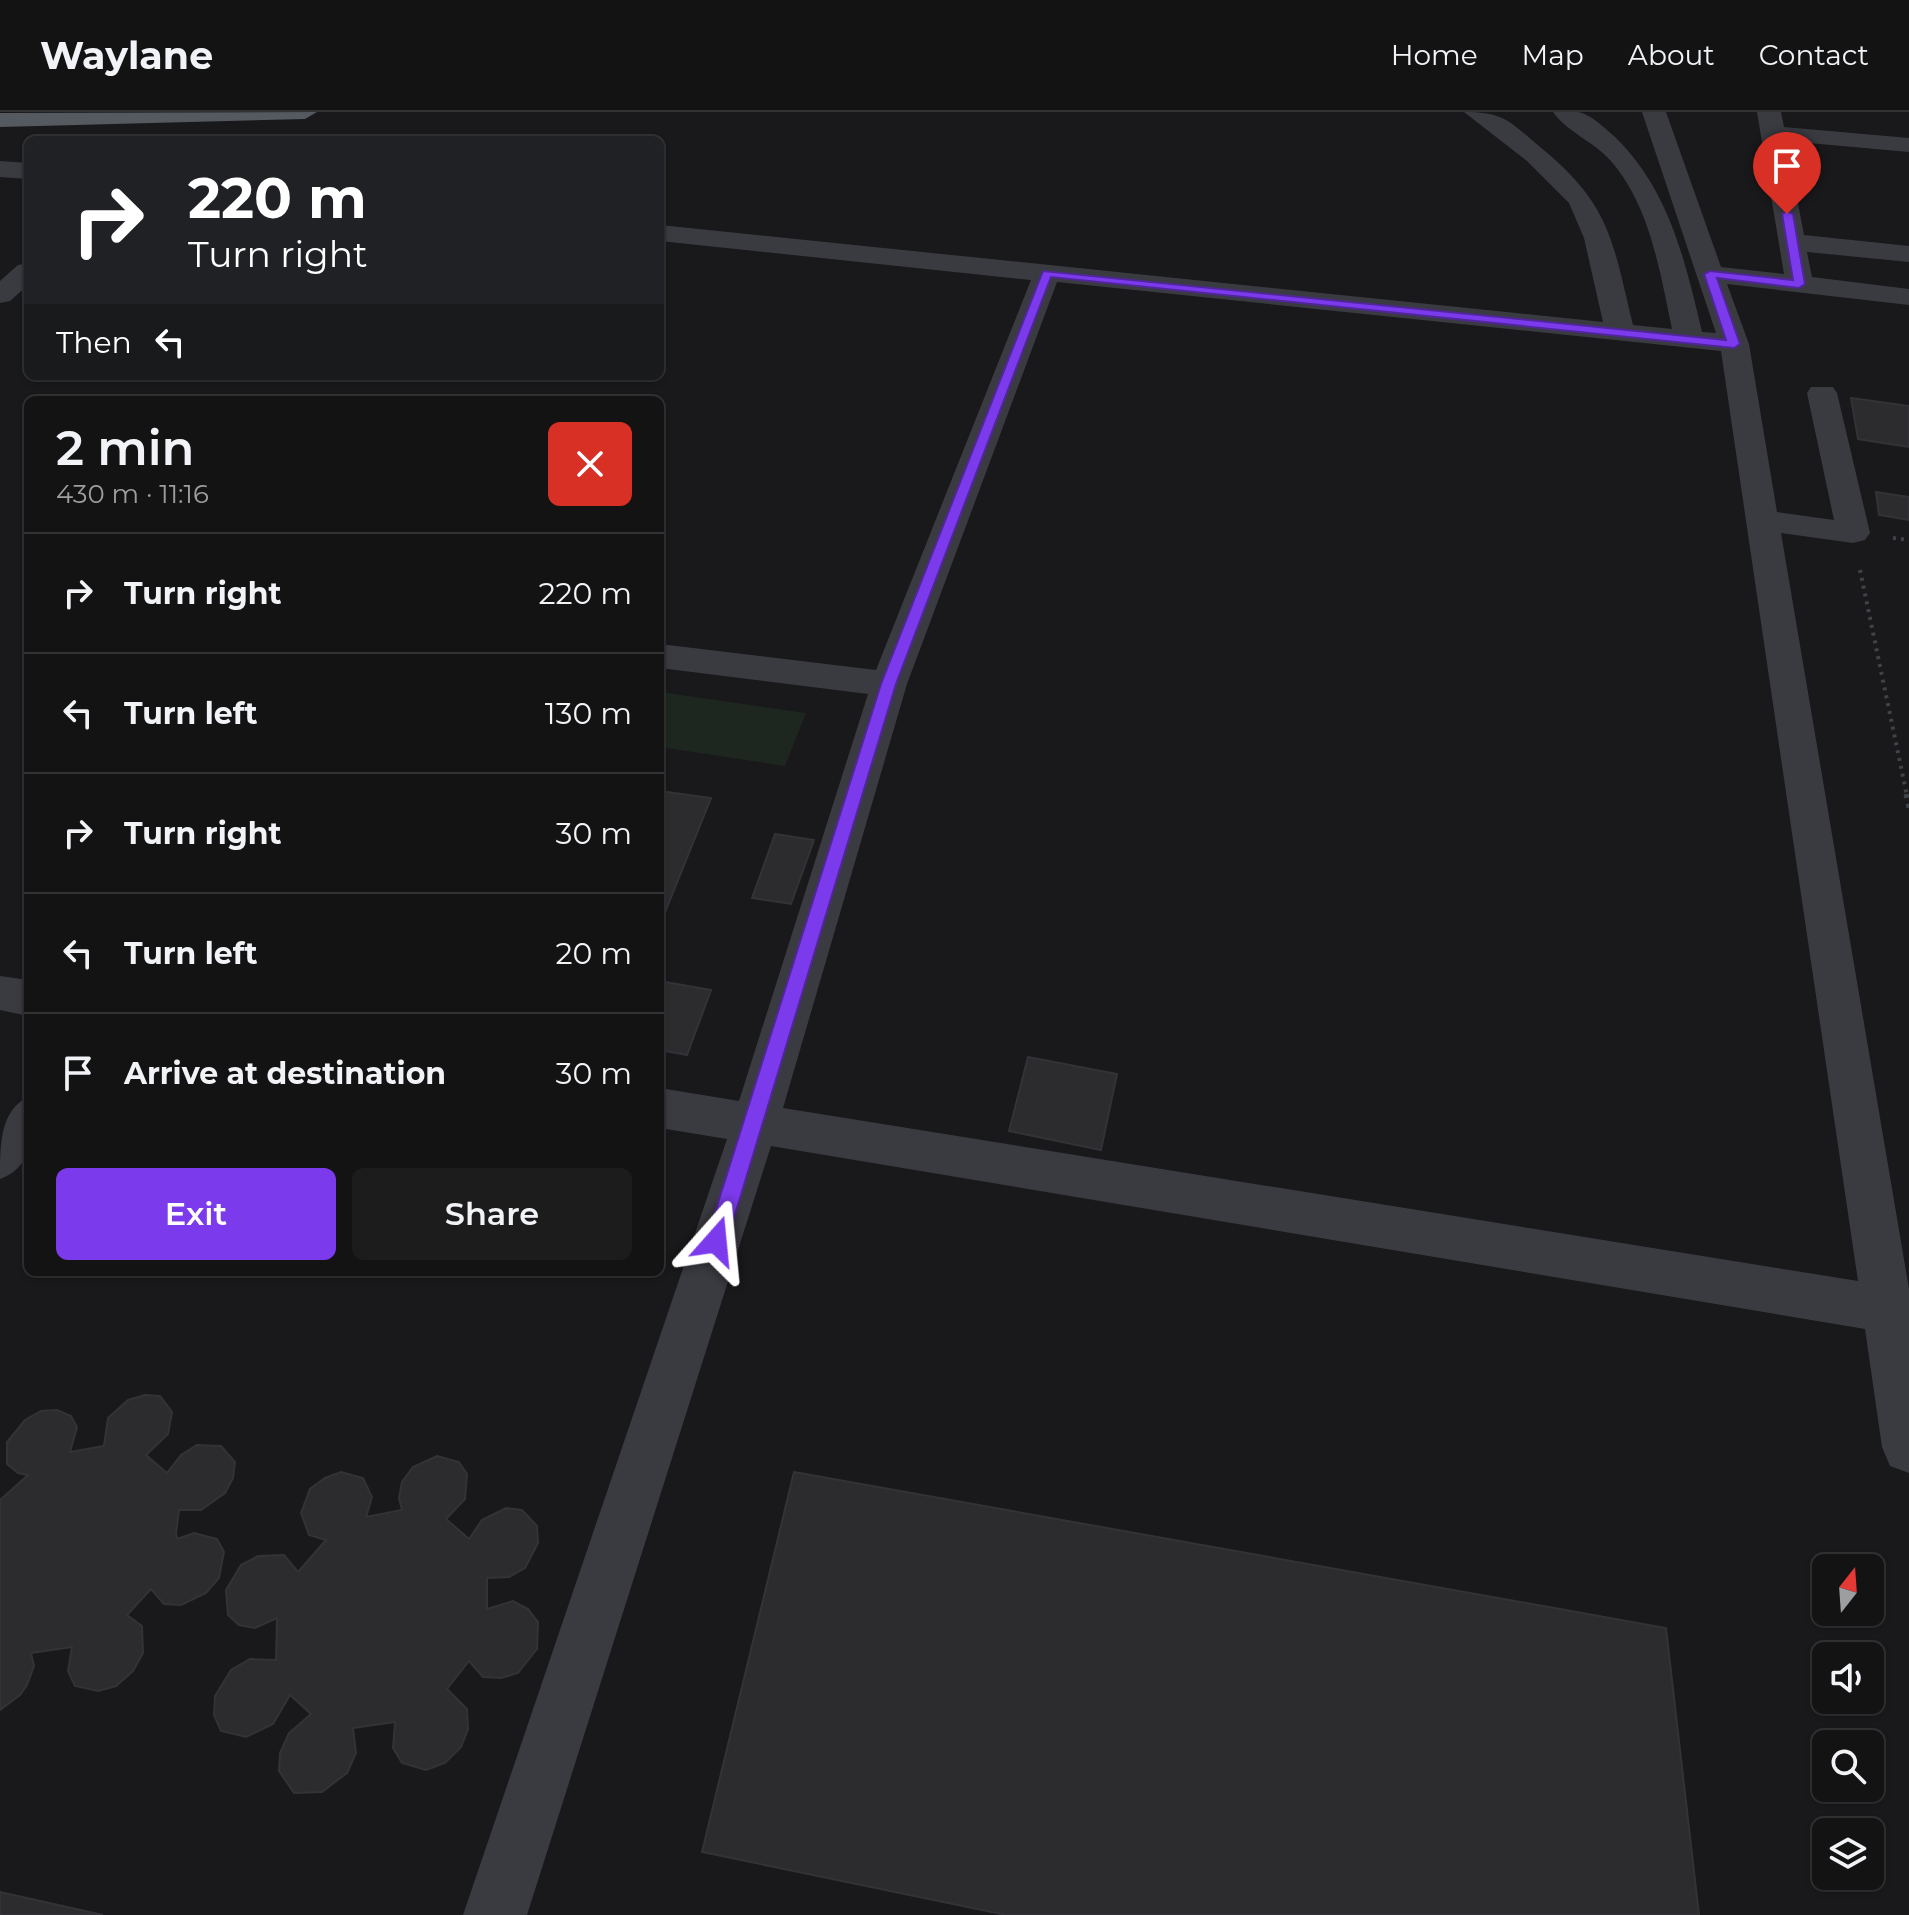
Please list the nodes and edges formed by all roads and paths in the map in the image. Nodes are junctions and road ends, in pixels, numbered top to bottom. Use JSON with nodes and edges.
{"nodes":[{"id":1,"x":305,"y":112,"type":"edge"},
{"id":2,"x":1476,"y":112,"type":"edge"},
{"id":3,"x":1565,"y":112,"type":"edge"},
{"id":4,"x":1654,"y":112,"type":"edge"},
{"id":5,"x":0,"y":120,"type":"edge"},
{"id":6,"x":1771,"y":120,"type":"edge"},
{"id":7,"x":1852,"y":125,"type":"dead end"},
{"id":8,"x":1909,"y":145,"type":"edge"},
{"id":9,"x":1591,"y":222,"type":"junction"},
{"id":10,"x":1660,"y":227,"type":"junction"},
{"id":11,"x":1694,"y":229,"type":"junction"},
{"id":12,"x":664,"y":233,"type":"edge"},
{"id":13,"x":1792,"y":242,"type":"junction"},
{"id":14,"x":1909,"y":254,"type":"edge"},
{"id":15,"x":1047,"y":273,"type":"junction"},
{"id":16,"x":24,"y":274,"type":"edge"},
{"id":17,"x":1710,"y":274,"type":"junction"},
{"id":18,"x":1799,"y":284,"type":"junction"},
{"id":19,"x":0,"y":295,"type":"edge"},
{"id":20,"x":1909,"y":297,"type":"edge"},
{"id":21,"x":1620,"y":332,"type":"junction"},
{"id":22,"x":1689,"y":340,"type":"junction"},
{"id":23,"x":1734,"y":344,"type":"junction"},
{"id":24,"x":1822,"y":393,"type":"dead end"},
{"id":25,"x":1762,"y":520,"type":"junction"},
{"id":26,"x":1853,"y":533,"type":"junction"},
{"id":27,"x":664,"y":656,"type":"edge"},
{"id":28,"x":889,"y":684,"type":"junction"},
{"id":29,"x":1909,"y":808,"type":"edge"},
{"id":30,"x":0,"y":993,"type":"edge"},
{"id":31,"x":24,"y":997,"type":"edge"},
{"id":32,"x":664,"y":1109,"type":"edge"},
{"id":33,"x":24,"y":1123,"type":"edge"},
{"id":34,"x":755,"y":1124,"type":"junction"},
{"id":35,"x":0,"y":1158,"type":"edge"},
{"id":36,"x":1887,"y":1309,"type":"junction"},
{"id":37,"x":1909,"y":1447,"type":"edge"},
{"id":38,"x":495,"y":1915,"type":"edge"}],
"edges":[{"from":1,"to":5,"type":"main road"},
{"from":2,"to":9,"type":"lane"},
{"from":3,"to":10,"type":"lane"},
{"from":4,"to":11,"type":"lane"},
{"from":6,"to":7,"type":"lane"},
{"from":6,"to":8,"type":"lane"},
{"from":6,"to":13,"type":"lane"},
{"from":9,"to":10,"type":"lane"},
{"from":9,"to":21,"type":"lane"},
{"from":10,"to":11,"type":"lane"},
{"from":10,"to":22,"type":"lane"},
{"from":11,"to":17,"type":"lane"},
{"from":12,"to":15,"type":"lane"},
{"from":13,"to":14,"type":"lane"},
{"from":13,"to":18,"type":"lane"},
{"from":15,"to":21,"type":"lane"},
{"from":15,"to":28,"type":"lane"},
{"from":16,"to":19,"type":"lane"},
{"from":17,"to":18,"type":"lane"},
{"from":17,"to":23,"type":"lane"},
{"from":18,"to":20,"type":"lane"},
{"from":21,"to":22,"type":"lane"},
{"from":22,"to":23,"type":"lane"},
{"from":23,"to":25,"type":"lane"},
{"from":24,"to":26,"type":"lane"},
{"from":25,"to":26,"type":"lane"},
{"from":25,"to":36,"type":"lane"},
{"from":26,"to":29,"type":"path"},
{"from":27,"to":28,"type":"lane"},
{"from":28,"to":34,"type":"lane"},
{"from":30,"to":31,"type":"lane"},
{"from":32,"to":34,"type":"lane"},
{"from":33,"to":35,"type":"lane"},
{"from":34,"to":36,"type":"lane"},
{"from":34,"to":38,"type":"lane"},
{"from":36,"to":37,"type":"lane"}]}
